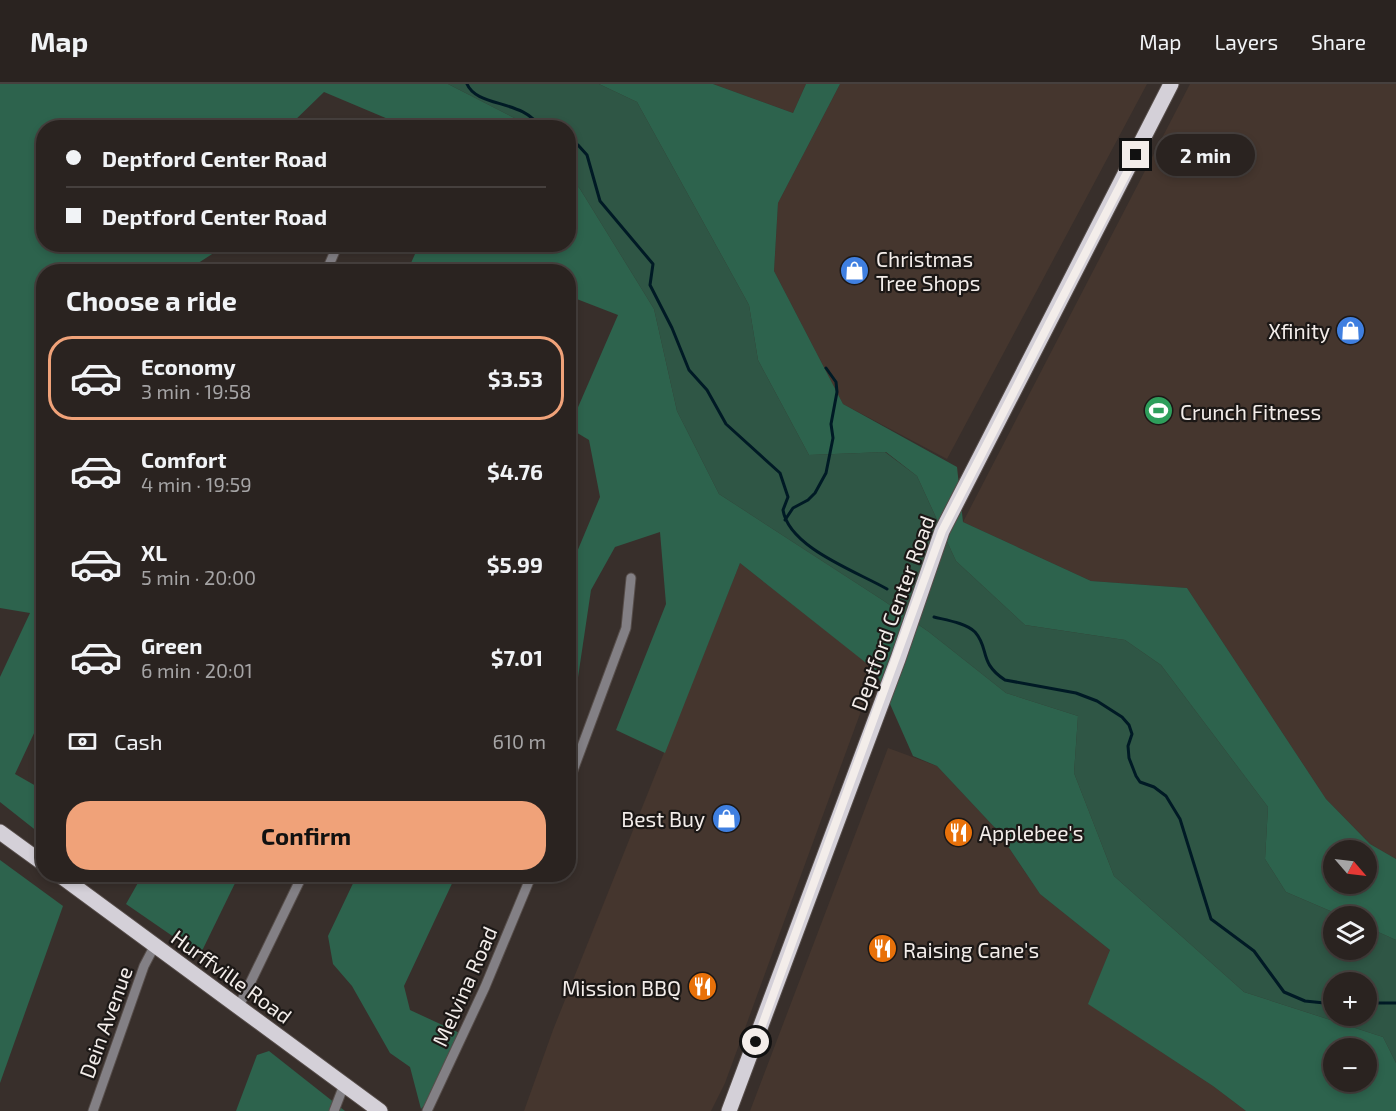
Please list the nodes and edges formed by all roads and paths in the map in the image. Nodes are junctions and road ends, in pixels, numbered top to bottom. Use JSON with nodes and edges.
{"nodes":[{"id":1,"x":1171,"y":84,"type":"edge"},
{"id":2,"x":631,"y":578,"type":"dead end"},
{"id":3,"x":576,"y":762,"type":"edge"},
{"id":4,"x":0,"y":832,"type":"edge"},
{"id":5,"x":36,"y":858,"type":"edge"},
{"id":6,"x":69,"y":882,"type":"edge"},
{"id":7,"x":299,"y":882,"type":"edge"},
{"id":8,"x":529,"y":882,"type":"edge"},
{"id":9,"x":155,"y":945,"type":"junction"},
{"id":10,"x":238,"y":1006,"type":"junction"},
{"id":11,"x":344,"y":1085,"type":"junction"},
{"id":12,"x":93,"y":1111,"type":"edge"},
{"id":13,"x":334,"y":1111,"type":"edge"},
{"id":14,"x":380,"y":1111,"type":"edge"},
{"id":15,"x":427,"y":1111,"type":"edge"},
{"id":16,"x":729,"y":1111,"type":"edge"}],
"edges":[{"from":1,"to":16,"type":"main road","name":"Deptford Center Road"},
{"from":2,"to":3,"type":"street"},
{"from":4,"to":5,"type":"main road"},
{"from":6,"to":9,"type":"main road","name":"Hurffville Road"},
{"from":7,"to":10,"type":"street"},
{"from":8,"to":15,"type":"street","name":"Melvina Road"},
{"from":9,"to":10,"type":"main road","name":"Hurffville Road"},
{"from":9,"to":12,"type":"street","name":"Dein Avenue"},
{"from":10,"to":11,"type":"main road","name":"Hurffville Road"},
{"from":11,"to":13,"type":"street"},
{"from":11,"to":14,"type":"main road","name":"Hurffville Road"}]}
